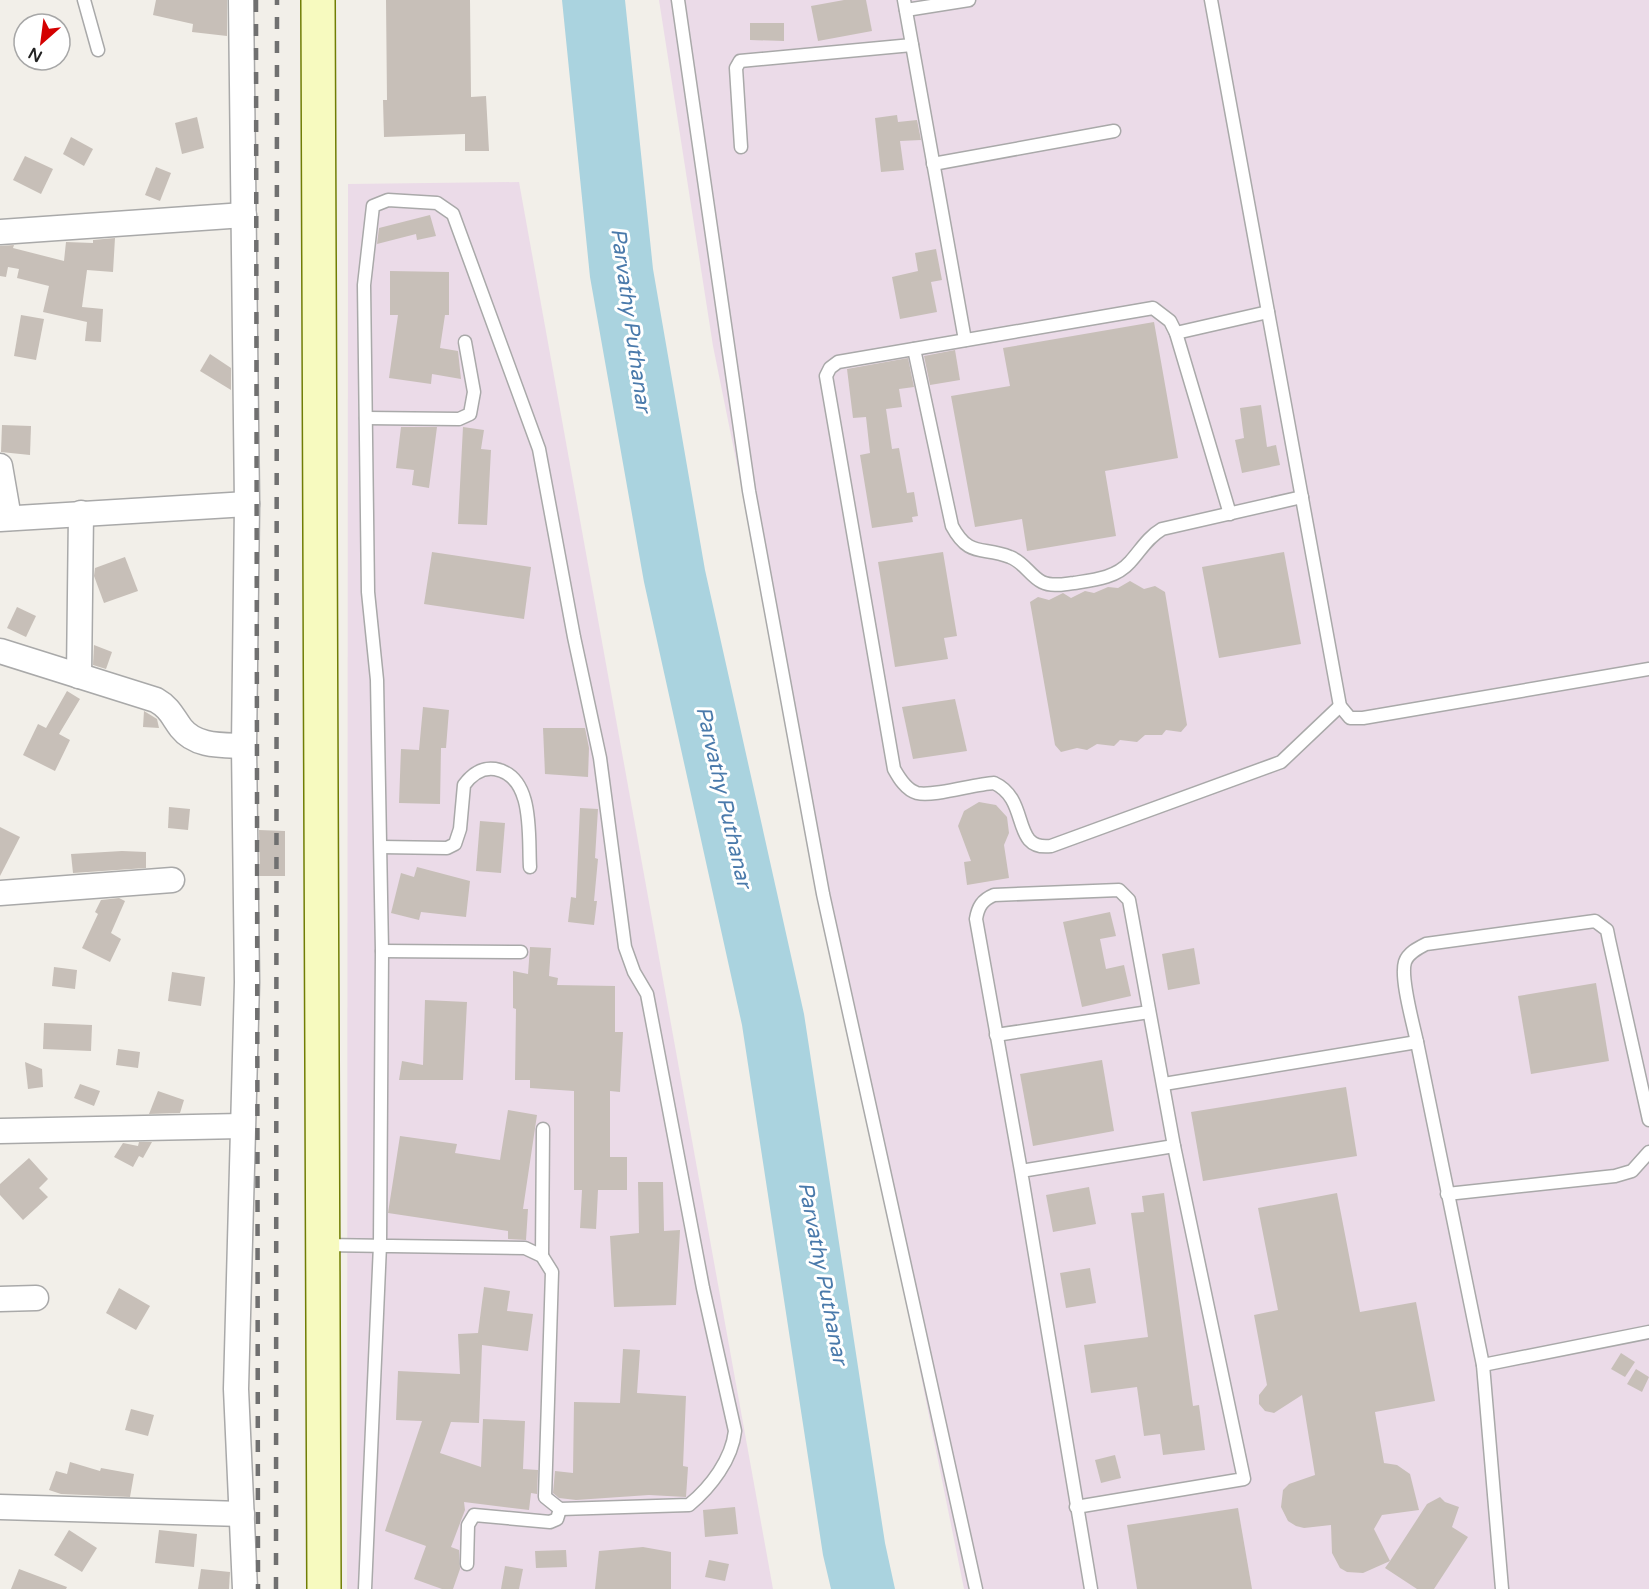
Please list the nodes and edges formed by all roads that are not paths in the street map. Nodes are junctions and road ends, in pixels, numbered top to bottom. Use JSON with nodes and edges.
{"nodes":[{"id":1,"x":84,"y":0,"type":"edge"},
{"id":2,"x":241,"y":0,"type":"edge"},
{"id":3,"x":318,"y":0,"type":"edge"},
{"id":4,"x":678,"y":0,"type":"edge"},
{"id":5,"x":969,"y":0,"type":"edge"},
{"id":6,"x":1211,"y":0,"type":"edge"},
{"id":7,"x":905,"y":5,"type":"edge"},
{"id":8,"x":912,"y":45,"type":"junction"},
{"id":9,"x":98,"y":50,"type":"dead end"},
{"id":10,"x":1114,"y":131,"type":"dead end"},
{"id":11,"x":741,"y":147,"type":"dead end"},
{"id":12,"x":933,"y":164,"type":"junction"},
{"id":13,"x":244,"y":215,"type":"junction"},
{"id":14,"x":0,"y":231,"type":"edge"},
{"id":15,"x":1268,"y":312,"type":"junction"},
{"id":16,"x":1176,"y":333,"type":"junction"},
{"id":17,"x":965,"y":340,"type":"junction"},
{"id":18,"x":465,"y":342,"type":"dead end"},
{"id":19,"x":914,"y":349,"type":"junction"},
{"id":20,"x":366,"y":418,"type":"junction"},
{"id":21,"x":0,"y":466,"type":"edge"},
{"id":22,"x":1302,"y":497,"type":"junction"},
{"id":23,"x":247,"y":504,"type":"junction"},
{"id":24,"x":81,"y":513,"type":"junction"},
{"id":25,"x":1230,"y":514,"type":"junction"},
{"id":26,"x":4,"y":518,"type":"edge"},
{"id":27,"x":0,"y":651,"type":"edge"},
{"id":28,"x":1649,"y":669,"type":"edge"},
{"id":29,"x":79,"y":676,"type":"junction"},
{"id":30,"x":1340,"y":706,"type":"junction"},
{"id":31,"x":244,"y":746,"type":"junction"},
{"id":32,"x":381,"y":847,"type":"junction"},
{"id":33,"x":530,"y":867,"type":"dead end"},
{"id":34,"x":172,"y":880,"type":"dead end"},
{"id":35,"x":0,"y":893,"type":"edge"},
{"id":36,"x":382,"y":951,"type":"junction"},
{"id":37,"x":521,"y":952,"type":"dead end"},
{"id":38,"x":1149,"y":1012,"type":"junction"},
{"id":39,"x":996,"y":1035,"type":"junction"},
{"id":40,"x":1417,"y":1041,"type":"junction"},
{"id":41,"x":1164,"y":1084,"type":"junction"},
{"id":42,"x":1649,"y":1120,"type":"edge"},
{"id":43,"x":241,"y":1126,"type":"junction"},
{"id":44,"x":543,"y":1129,"type":"dead end"},
{"id":45,"x":0,"y":1131,"type":"edge"},
{"id":46,"x":1174,"y":1146,"type":"junction"},
{"id":47,"x":1649,"y":1152,"type":"edge"},
{"id":48,"x":1021,"y":1171,"type":"junction"},
{"id":49,"x":1448,"y":1194,"type":"junction"},
{"id":50,"x":323,"y":1245,"type":"junction"},
{"id":51,"x":380,"y":1245,"type":"junction"},
{"id":52,"x":542,"y":1256,"type":"junction"},
{"id":53,"x":36,"y":1298,"type":"dead end"},
{"id":54,"x":0,"y":1299,"type":"edge"},
{"id":55,"x":1649,"y":1332,"type":"edge"},
{"id":56,"x":1483,"y":1365,"type":"junction"},
{"id":57,"x":0,"y":1507,"type":"edge"},
{"id":58,"x":1076,"y":1507,"type":"junction"},
{"id":59,"x":560,"y":1509,"type":"junction"},
{"id":60,"x":242,"y":1514,"type":"junction"},
{"id":61,"x":467,"y":1564,"type":"dead end"},
{"id":62,"x":245,"y":1589,"type":"edge"},
{"id":63,"x":324,"y":1589,"type":"edge"},
{"id":64,"x":365,"y":1589,"type":"edge"},
{"id":65,"x":976,"y":1589,"type":"edge"},
{"id":66,"x":1091,"y":1589,"type":"edge"},
{"id":67,"x":1502,"y":1589,"type":"edge"}],
"edges":[{"from":1,"to":9,"type":"lane"},
{"from":2,"to":13,"type":"street"},
{"from":3,"to":50,"type":"main road"},
{"from":4,"to":65,"type":"lane"},
{"from":5,"to":7,"type":"lane"},
{"from":6,"to":15,"type":"lane"},
{"from":7,"to":8,"type":"lane"},
{"from":8,"to":11,"type":"lane"},
{"from":8,"to":12,"type":"lane"},
{"from":10,"to":12,"type":"lane"},
{"from":12,"to":17,"type":"lane"},
{"from":13,"to":14,"type":"street"},
{"from":13,"to":23,"type":"street"},
{"from":15,"to":16,"type":"lane"},
{"from":15,"to":22,"type":"lane"},
{"from":16,"to":17,"type":"lane"},
{"from":16,"to":25,"type":"lane"},
{"from":17,"to":19,"type":"lane"},
{"from":18,"to":20,"type":"lane"},
{"from":19,"to":25,"type":"lane"},
{"from":19,"to":30,"type":"lane"},
{"from":20,"to":32,"type":"lane"},
{"from":20,"to":59,"type":"lane"},
{"from":21,"to":26,"type":"street"},
{"from":22,"to":25,"type":"lane"},
{"from":22,"to":30,"type":"lane"},
{"from":23,"to":24,"type":"street"},
{"from":23,"to":31,"type":"street"},
{"from":24,"to":26,"type":"street"},
{"from":24,"to":29,"type":"street"},
{"from":27,"to":29,"type":"street"},
{"from":28,"to":30,"type":"lane"},
{"from":29,"to":31,"type":"street"},
{"from":31,"to":43,"type":"street"},
{"from":32,"to":33,"type":"lane"},
{"from":32,"to":36,"type":"lane"},
{"from":34,"to":35,"type":"street"},
{"from":36,"to":37,"type":"lane"},
{"from":36,"to":51,"type":"lane"},
{"from":38,"to":39,"type":"lane"},
{"from":38,"to":39,"type":"lane"},
{"from":38,"to":41,"type":"lane"},
{"from":39,"to":48,"type":"lane"},
{"from":40,"to":41,"type":"lane"},
{"from":40,"to":42,"type":"lane"},
{"from":40,"to":49,"type":"lane"},
{"from":41,"to":46,"type":"lane"},
{"from":43,"to":45,"type":"street"},
{"from":43,"to":60,"type":"street"},
{"from":44,"to":52,"type":"lane"},
{"from":46,"to":48,"type":"lane"},
{"from":46,"to":58,"type":"lane"},
{"from":47,"to":49,"type":"lane"},
{"from":48,"to":58,"type":"lane"},
{"from":49,"to":56,"type":"lane"},
{"from":50,"to":51,"type":"lane"},
{"from":50,"to":63,"type":"main road"},
{"from":51,"to":52,"type":"lane"},
{"from":51,"to":64,"type":"lane"},
{"from":52,"to":59,"type":"lane"},
{"from":53,"to":54,"type":"street"},
{"from":55,"to":56,"type":"lane"},
{"from":56,"to":67,"type":"lane"},
{"from":57,"to":60,"type":"street"},
{"from":58,"to":66,"type":"lane"},
{"from":59,"to":61,"type":"lane"},
{"from":60,"to":62,"type":"street"}]}
